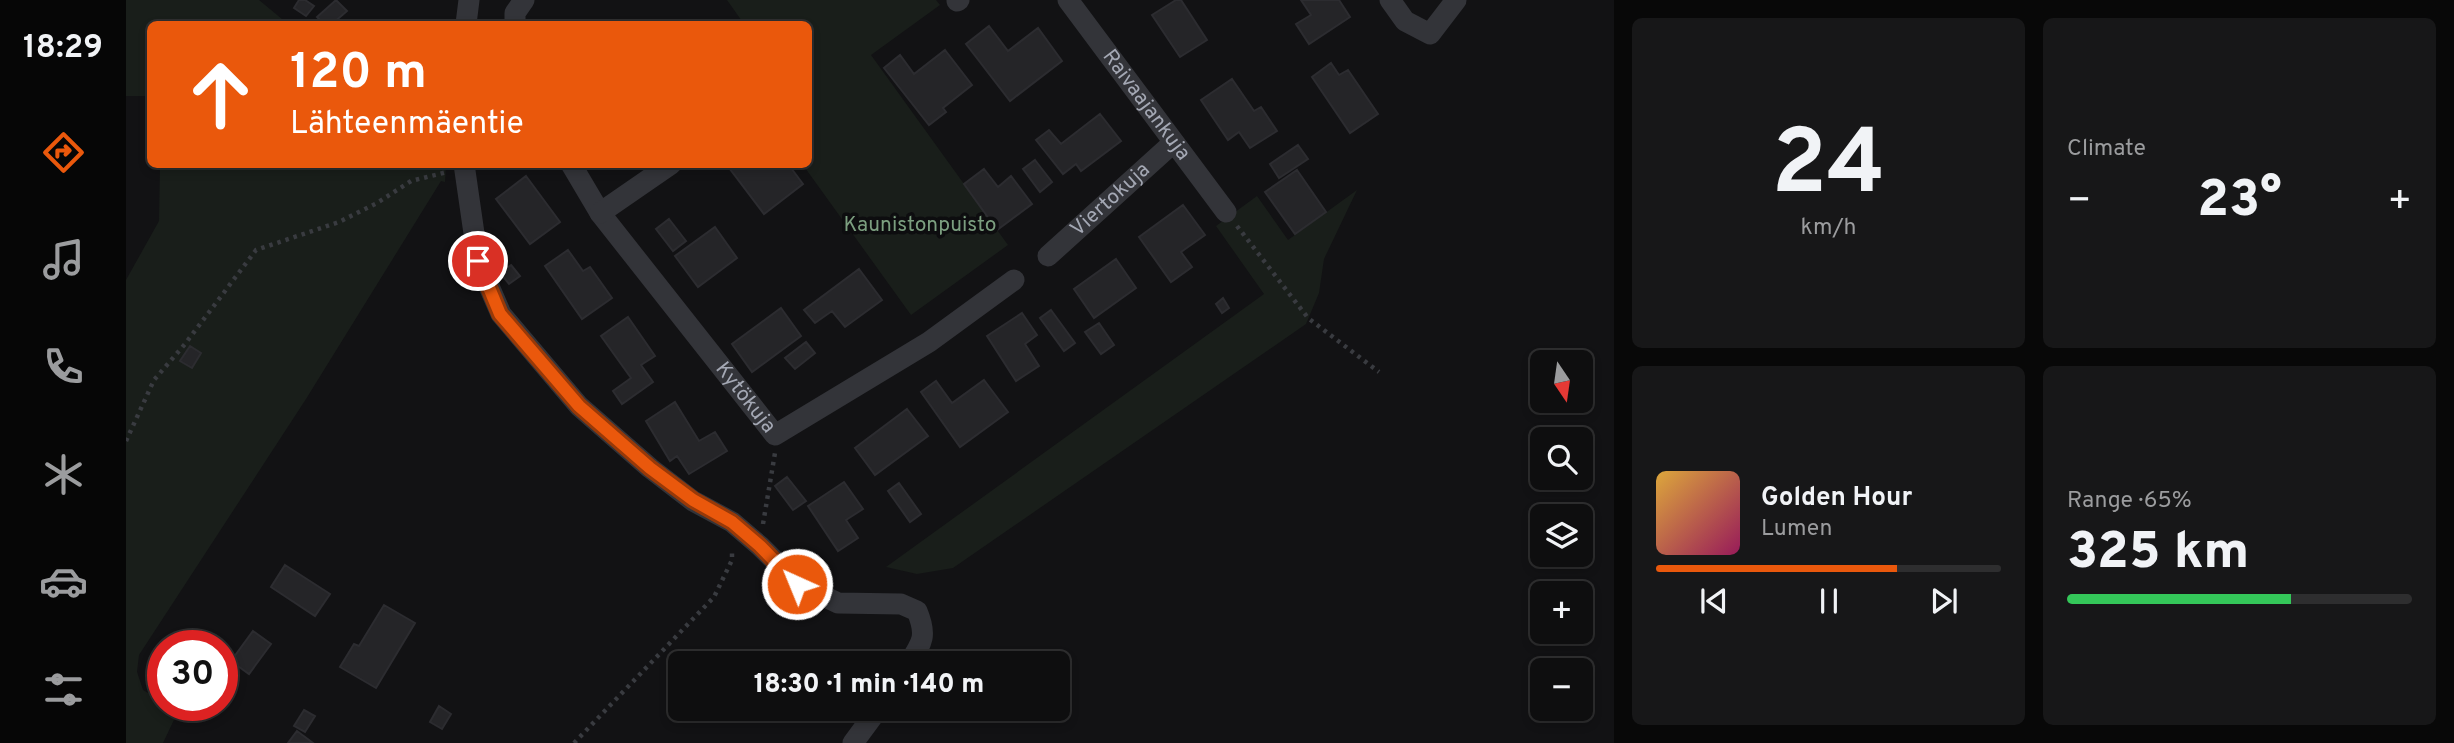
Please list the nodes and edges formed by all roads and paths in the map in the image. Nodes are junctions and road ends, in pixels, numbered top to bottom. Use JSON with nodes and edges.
{"nodes":[{"id":1,"x":468,"y":0,"type":"edge"},
{"id":2,"x":524,"y":0,"type":"edge"},
{"id":3,"x":1068,"y":0,"type":"edge"},
{"id":4,"x":1390,"y":0,"type":"edge"},
{"id":5,"x":1456,"y":0,"type":"edge"},
{"id":6,"x":466,"y":21,"type":"edge"},
{"id":7,"x":515,"y":21,"type":"edge"},
{"id":8,"x":1173,"y":143,"type":"junction"},
{"id":9,"x":454,"y":168,"type":"edge"},
{"id":10,"x":464,"y":168,"type":"edge"},
{"id":11,"x":573,"y":168,"type":"edge"},
{"id":12,"x":665,"y":168,"type":"edge"},
{"id":13,"x":1226,"y":212,"type":"joint"},
{"id":14,"x":600,"y":213,"type":"junction"},
{"id":15,"x":1048,"y":256,"type":"dead end"},
{"id":16,"x":1014,"y":280,"type":"dead end"},
{"id":17,"x":1379,"y":372,"type":"dead end"},
{"id":18,"x":775,"y":435,"type":"junction"},
{"id":19,"x":126,"y":441,"type":"edge"},
{"id":20,"x":732,"y":522,"type":"junction"},
{"id":21,"x":760,"y":546,"type":"junction"},
{"id":22,"x":917,"y":651,"type":"edge"},
{"id":23,"x":869,"y":721,"type":"edge"},
{"id":24,"x":574,"y":743,"type":"edge"},
{"id":25,"x":853,"y":743,"type":"edge"}],
"edges":[{"from":1,"to":6,"type":"street"},
{"from":2,"to":7,"type":"street"},
{"from":3,"to":8,"type":"street","name":"Raivaajankuja"},
{"from":4,"to":5,"type":"street"},
{"from":8,"to":13,"type":"street","name":"Raivaajankuja"},
{"from":8,"to":15,"type":"street","name":"Viertokuja"},
{"from":9,"to":19,"type":"path"},
{"from":10,"to":20,"type":"street"},
{"from":11,"to":14,"type":"street","name":"Kytökuja"},
{"from":12,"to":14,"type":"street"},
{"from":13,"to":17,"type":"path"},
{"from":14,"to":18,"type":"street","name":"Kytökuja"},
{"from":16,"to":18,"type":"street","name":"Kytökuja"},
{"from":18,"to":21,"type":"path"},
{"from":20,"to":21,"type":"street"},
{"from":20,"to":24,"type":"path"},
{"from":21,"to":22,"type":"street"},
{"from":23,"to":25,"type":"street"}]}
